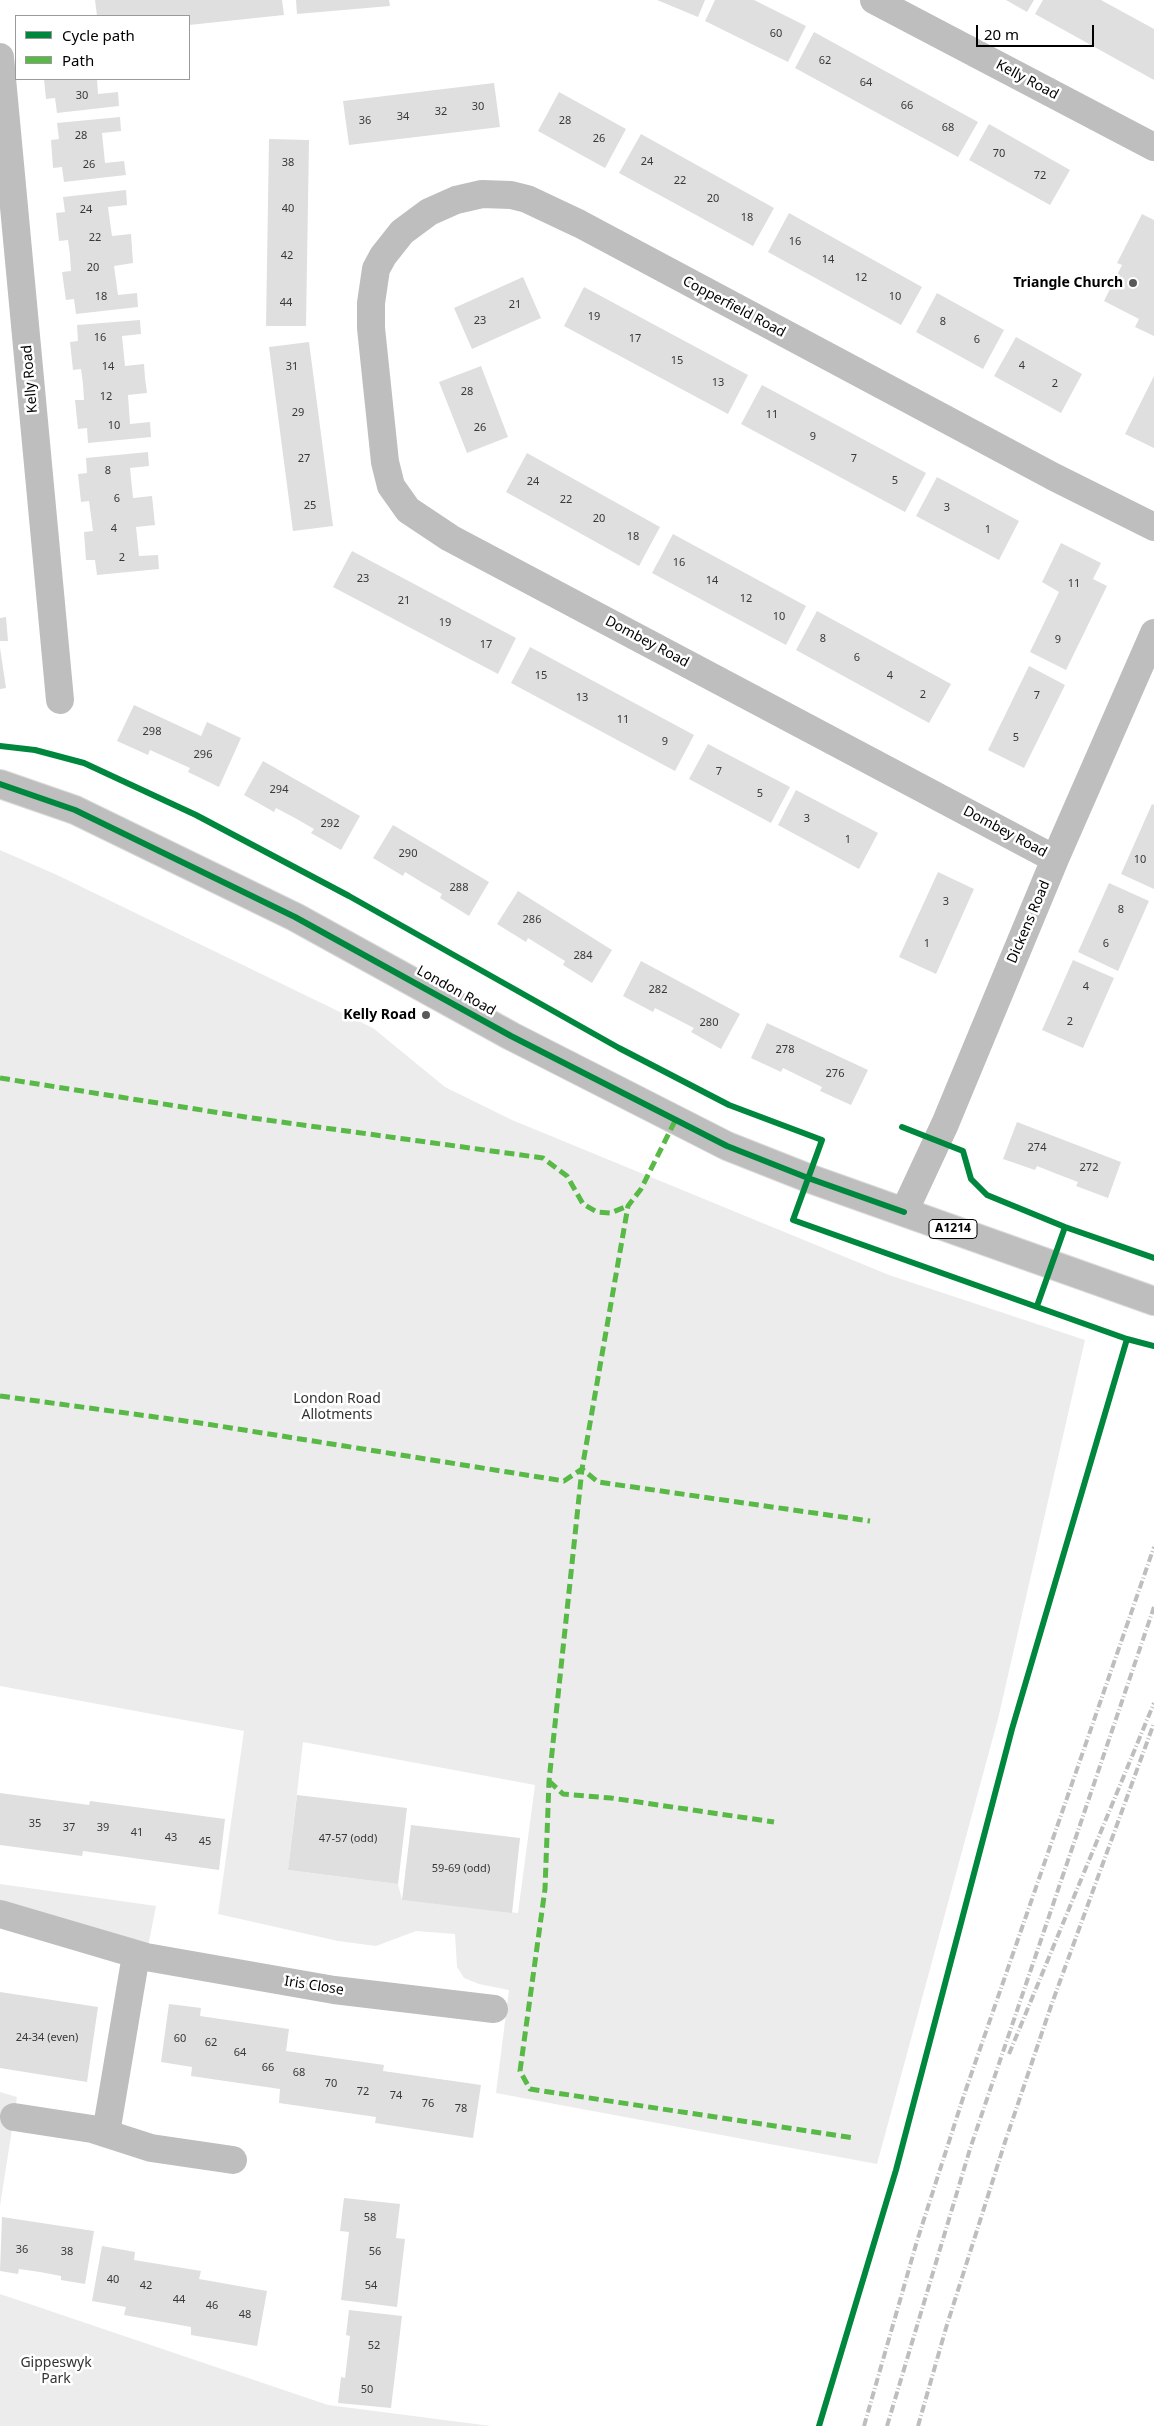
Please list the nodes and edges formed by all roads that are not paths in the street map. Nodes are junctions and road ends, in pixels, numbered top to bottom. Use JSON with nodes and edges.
{"nodes":[{"id":1,"x":874,"y":0,"type":"edge"},
{"id":2,"x":0,"y":57,"type":"edge"},
{"id":3,"x":1154,"y":146,"type":"edge"},
{"id":4,"x":371,"y":328,"type":"joint"},
{"id":5,"x":1154,"y":527,"type":"edge"},
{"id":6,"x":1154,"y":633,"type":"edge"},
{"id":7,"x":60,"y":700,"type":"dead end"},
{"id":8,"x":0,"y":784,"type":"edge"},
{"id":9,"x":1055,"y":859,"type":"junction"},
{"id":10,"x":904,"y":1212,"type":"junction"},
{"id":11,"x":1154,"y":1300,"type":"edge"},
{"id":12,"x":0,"y":1914,"type":"edge"},
{"id":13,"x":136,"y":1955,"type":"junction"},
{"id":14,"x":494,"y":2009,"type":"dead end"},
{"id":15,"x":14,"y":2117,"type":"dead end"},
{"id":16,"x":106,"y":2133,"type":"junction"},
{"id":17,"x":233,"y":2160,"type":"dead end"}],
"edges":[{"from":1,"to":3,"type":"street","name":"Kelly Road"},
{"from":2,"to":7,"type":"street","name":"Kelly Road"},
{"from":4,"to":5,"type":"street","name":"Copperfield Road"},
{"from":4,"to":9,"type":"street","name":"Dombey Road"},
{"from":6,"to":9,"type":"street","name":"Dickens Road"},
{"from":8,"to":10,"type":"street","name":"London Road","number":"A1214"},
{"from":9,"to":10,"type":"street","name":"Dickens Road"},
{"from":10,"to":11,"type":"street","name":"London Road","number":"A1214"},
{"from":12,"to":13,"type":"street","name":"Iris Close"},
{"from":13,"to":14,"type":"street","name":"Iris Close"},
{"from":13,"to":16,"type":"street"},
{"from":15,"to":16,"type":"street"},
{"from":16,"to":17,"type":"street"}]}
